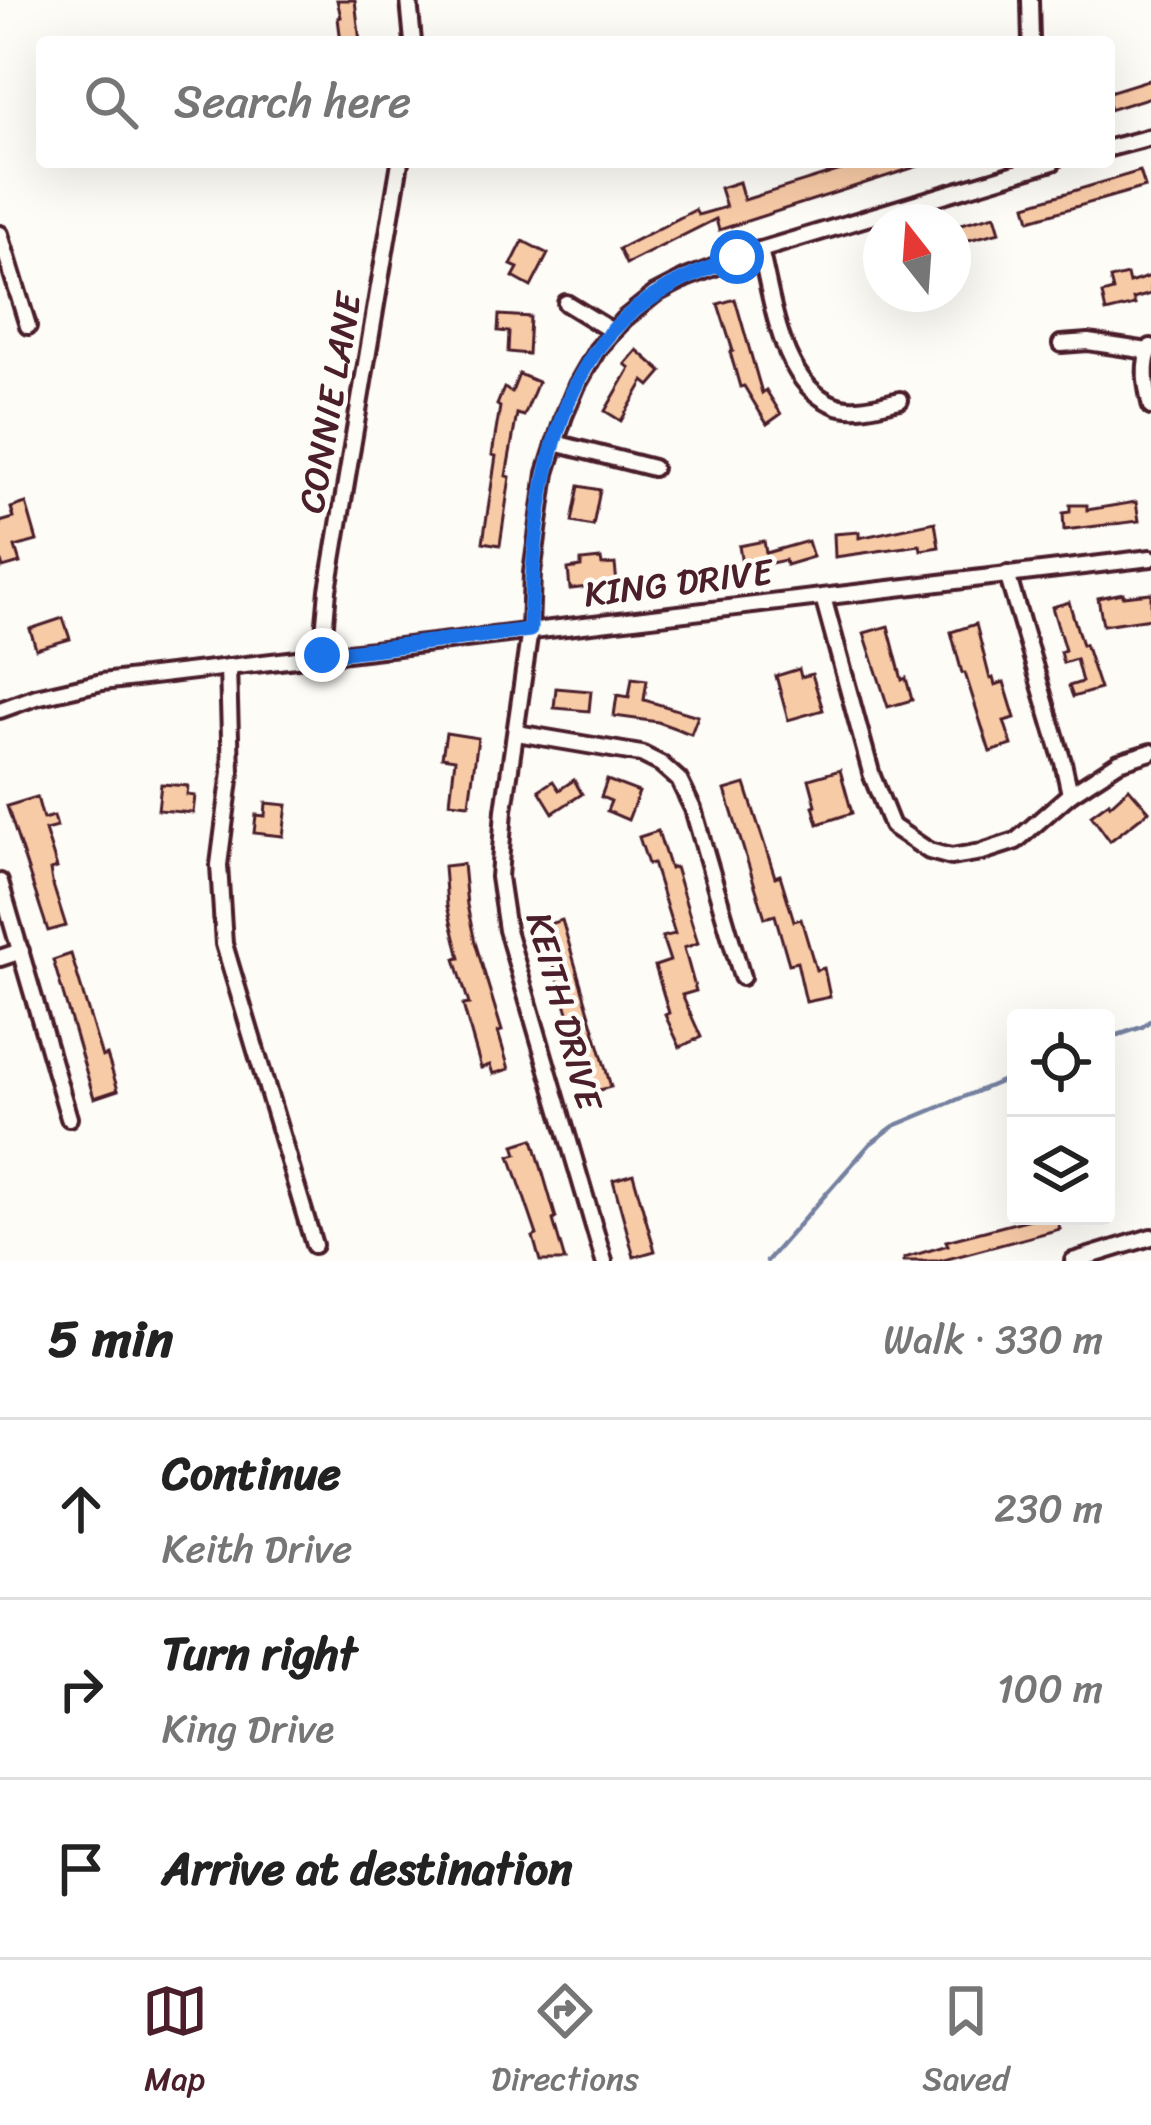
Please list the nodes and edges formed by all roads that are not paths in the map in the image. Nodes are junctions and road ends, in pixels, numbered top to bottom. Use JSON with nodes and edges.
{"nodes":[{"id":1,"x":409,"y":0,"type":"edge"},
{"id":2,"x":1030,"y":0,"type":"edge"},
{"id":3,"x":412,"y":36,"type":"edge"},
{"id":4,"x":1031,"y":36,"type":"edge"},
{"id":5,"x":1151,"y":137,"type":"edge"},
{"id":6,"x":1115,"y":146,"type":"edge"},
{"id":7,"x":399,"y":168,"type":"edge"},
{"id":8,"x":1030,"y":168,"type":"edge"},
{"id":9,"x":0,"y":233,"type":"edge"},
{"id":10,"x":760,"y":250,"type":"junction"},
{"id":11,"x":566,"y":303,"type":"dead end"},
{"id":12,"x":28,"y":326,"type":"dead end"},
{"id":13,"x":612,"y":332,"type":"junction"},
{"id":14,"x":1061,"y":344,"type":"dead end"},
{"id":15,"x":1149,"y":349,"type":"edge"},
{"id":16,"x":900,"y":400,"type":"dead end"},
{"id":17,"x":1151,"y":407,"type":"edge"},
{"id":18,"x":555,"y":442,"type":"junction"},
{"id":19,"x":653,"y":468,"type":"dead end"},
{"id":20,"x":1151,"y":557,"type":"edge"},
{"id":21,"x":1007,"y":574,"type":"junction"},
{"id":22,"x":823,"y":597,"type":"junction"},
{"id":23,"x":530,"y":630,"type":"junction"},
{"id":24,"x":322,"y":655,"type":"junction"},
{"id":25,"x":228,"y":667,"type":"junction"},
{"id":26,"x":0,"y":710,"type":"edge"},
{"id":27,"x":517,"y":733,"type":"junction"},
{"id":28,"x":1151,"y":752,"type":"edge"},
{"id":29,"x":1070,"y":794,"type":"junction"},
{"id":30,"x":0,"y":882,"type":"edge"},
{"id":31,"x":21,"y":951,"type":"junction"},
{"id":32,"x":0,"y":958,"type":"edge"},
{"id":33,"x":742,"y":977,"type":"dead end"},
{"id":34,"x":69,"y":1118,"type":"dead end"},
{"id":35,"x":1151,"y":1237,"type":"edge"},
{"id":36,"x":314,"y":1245,"type":"dead end"},
{"id":37,"x":604,"y":1261,"type":"edge"},
{"id":38,"x":1073,"y":1261,"type":"edge"}],
"edges":[{"from":1,"to":3,"type":"street"},
{"from":2,"to":4,"type":"street"},
{"from":5,"to":6,"type":"street"},
{"from":7,"to":24,"type":"street","name":"CONNIE LANE"},
{"from":8,"to":10,"type":"street","name":"KEITH DRIVE"},
{"from":9,"to":12,"type":"street"},
{"from":10,"to":13,"type":"street","name":"KEITH DRIVE"},
{"from":10,"to":16,"type":"street"},
{"from":11,"to":13,"type":"street"},
{"from":13,"to":18,"type":"street","name":"KEITH DRIVE"},
{"from":14,"to":15,"type":"street"},
{"from":15,"to":17,"type":"street"},
{"from":18,"to":19,"type":"street"},
{"from":18,"to":23,"type":"street","name":"KEITH DRIVE"},
{"from":20,"to":21,"type":"street","name":"KING DRIVE"},
{"from":21,"to":22,"type":"street","name":"KING DRIVE"},
{"from":21,"to":29,"type":"street"},
{"from":22,"to":23,"type":"street","name":"KING DRIVE"},
{"from":22,"to":29,"type":"street"},
{"from":23,"to":24,"type":"street","name":"KING DRIVE"},
{"from":23,"to":27,"type":"street","name":"KEITH DRIVE"},
{"from":24,"to":25,"type":"street","name":"KING DRIVE"},
{"from":25,"to":26,"type":"street","name":"KING DRIVE"},
{"from":25,"to":36,"type":"street"},
{"from":27,"to":33,"type":"street"},
{"from":27,"to":37,"type":"street","name":"KEITH DRIVE"},
{"from":28,"to":29,"type":"street"},
{"from":30,"to":31,"type":"street"},
{"from":31,"to":32,"type":"street"},
{"from":31,"to":34,"type":"street"},
{"from":35,"to":38,"type":"street"}]}
